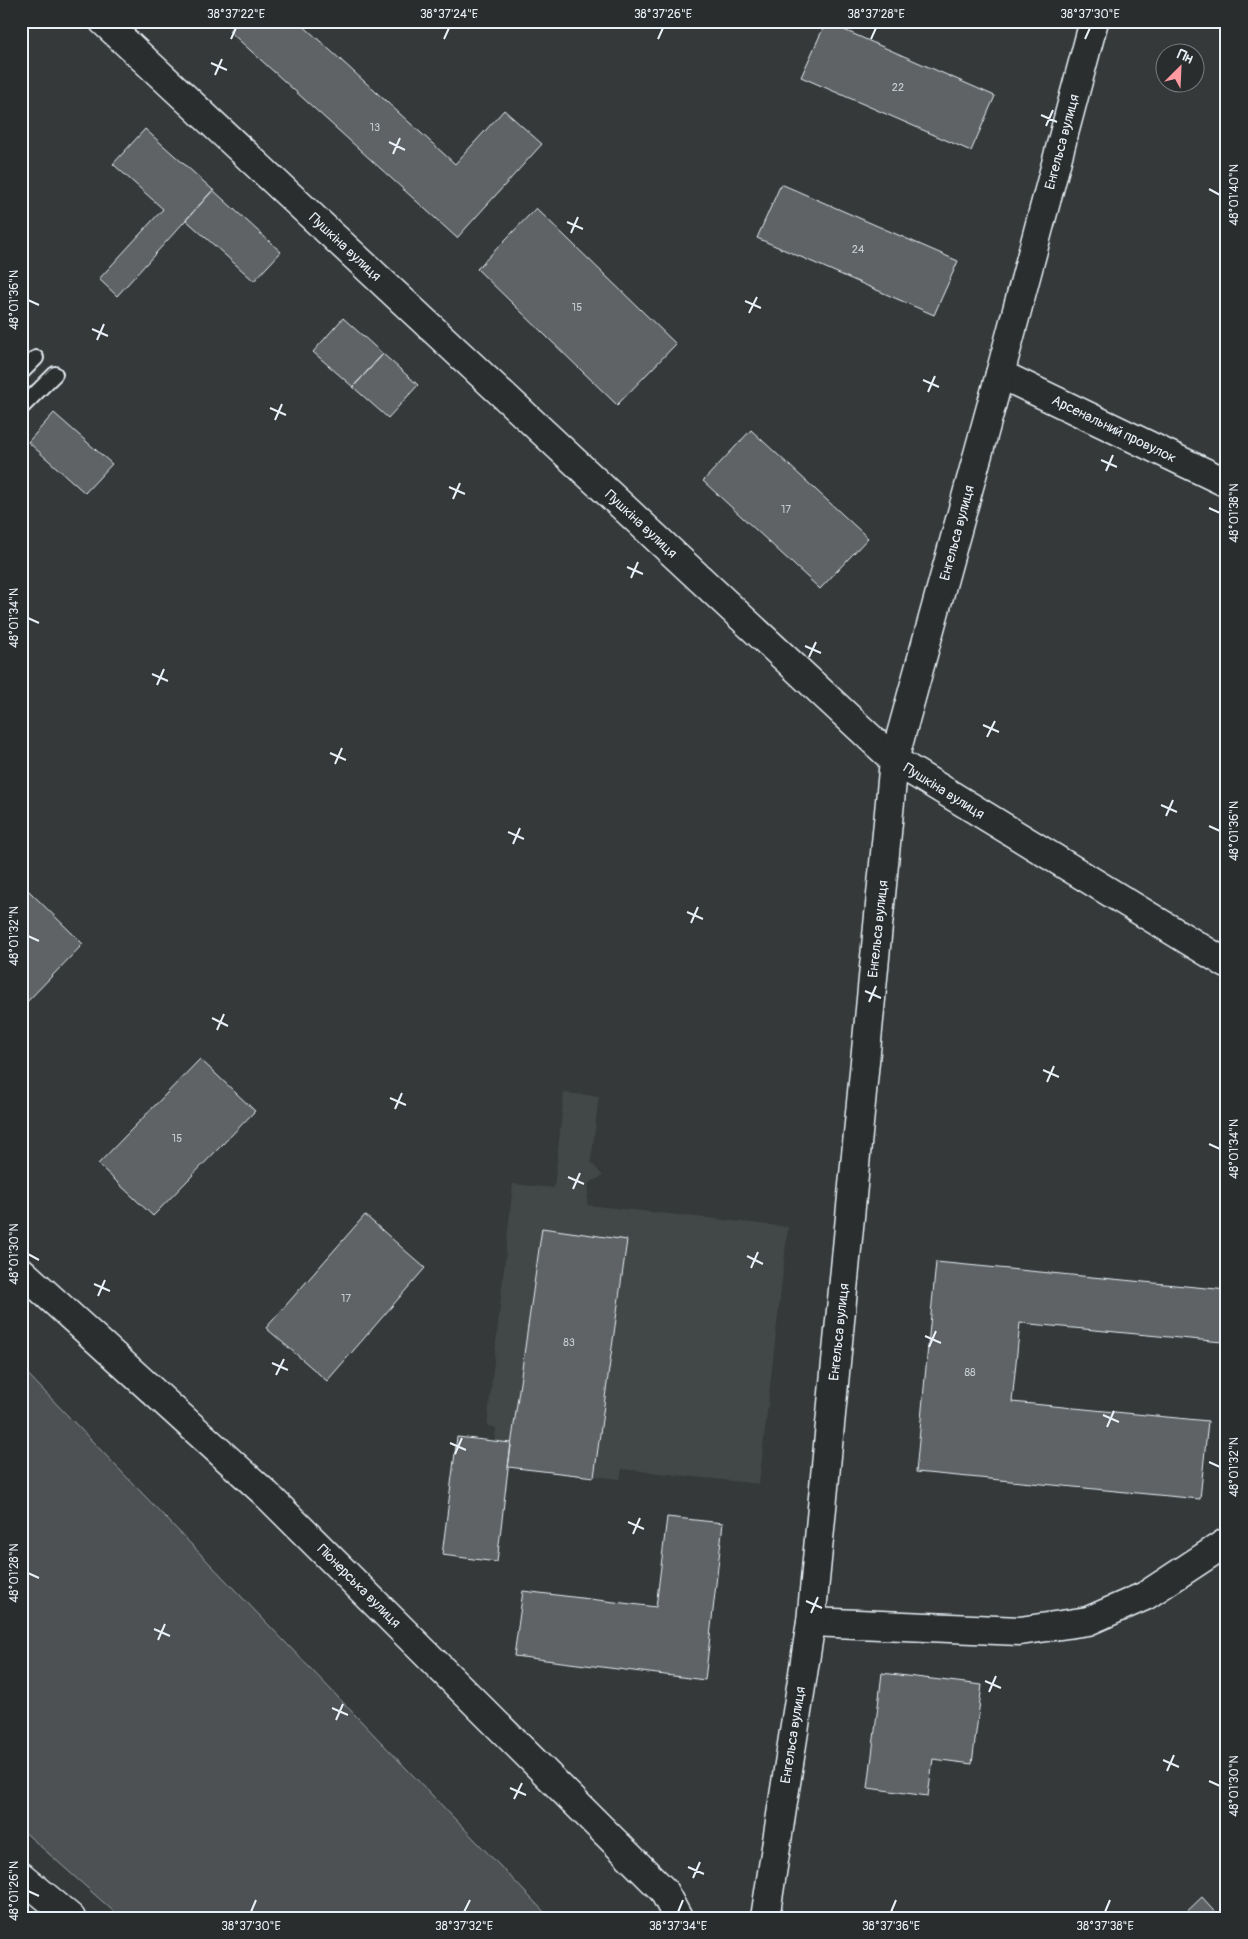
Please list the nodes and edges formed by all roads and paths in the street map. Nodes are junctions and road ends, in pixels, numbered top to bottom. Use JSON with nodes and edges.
{"nodes":[{"id":1,"x":103,"y":21,"type":"edge"},
{"id":2,"x":1094,"y":21,"type":"edge"},
{"id":3,"x":36,"y":358,"type":"dead end"},
{"id":4,"x":21,"y":373,"type":"edge"},
{"id":5,"x":55,"y":374,"type":"dead end"},
{"id":6,"x":1000,"y":374,"type":"junction"},
{"id":7,"x":21,"y":408,"type":"edge"},
{"id":8,"x":1227,"y":483,"type":"edge"},
{"id":9,"x":894,"y":760,"type":"junction"},
{"id":10,"x":1227,"y":964,"type":"edge"},
{"id":11,"x":21,"y":1271,"type":"edge"},
{"id":12,"x":1227,"y":1542,"type":"edge"},
{"id":13,"x":811,"y":1622,"type":"junction"},
{"id":14,"x":21,"y":1876,"type":"edge"},
{"id":15,"x":71,"y":1918,"type":"edge"},
{"id":16,"x":678,"y":1918,"type":"edge"},
{"id":17,"x":766,"y":1918,"type":"edge"}],
"edges":[{"from":1,"to":9,"type":"street","name":"Пушкіна вулиця"},
{"from":2,"to":6,"type":"street","name":"Енгельса вулиця"},
{"from":3,"to":4,"type":"lane"},
{"from":5,"to":7,"type":"lane"},
{"from":6,"to":8,"type":"street","name":"Арсенальний провулок"},
{"from":6,"to":9,"type":"street","name":"Енгельса вулиця"},
{"from":9,"to":10,"type":"street","name":"Пушкіна вулиця"},
{"from":9,"to":13,"type":"street","name":"Енгельса вулиця"},
{"from":11,"to":16,"type":"street","name":"Піонерська вулиця"},
{"from":12,"to":13,"type":"street"},
{"from":13,"to":17,"type":"street","name":"Енгельса вулиця"},
{"from":14,"to":15,"type":"street"}]}
